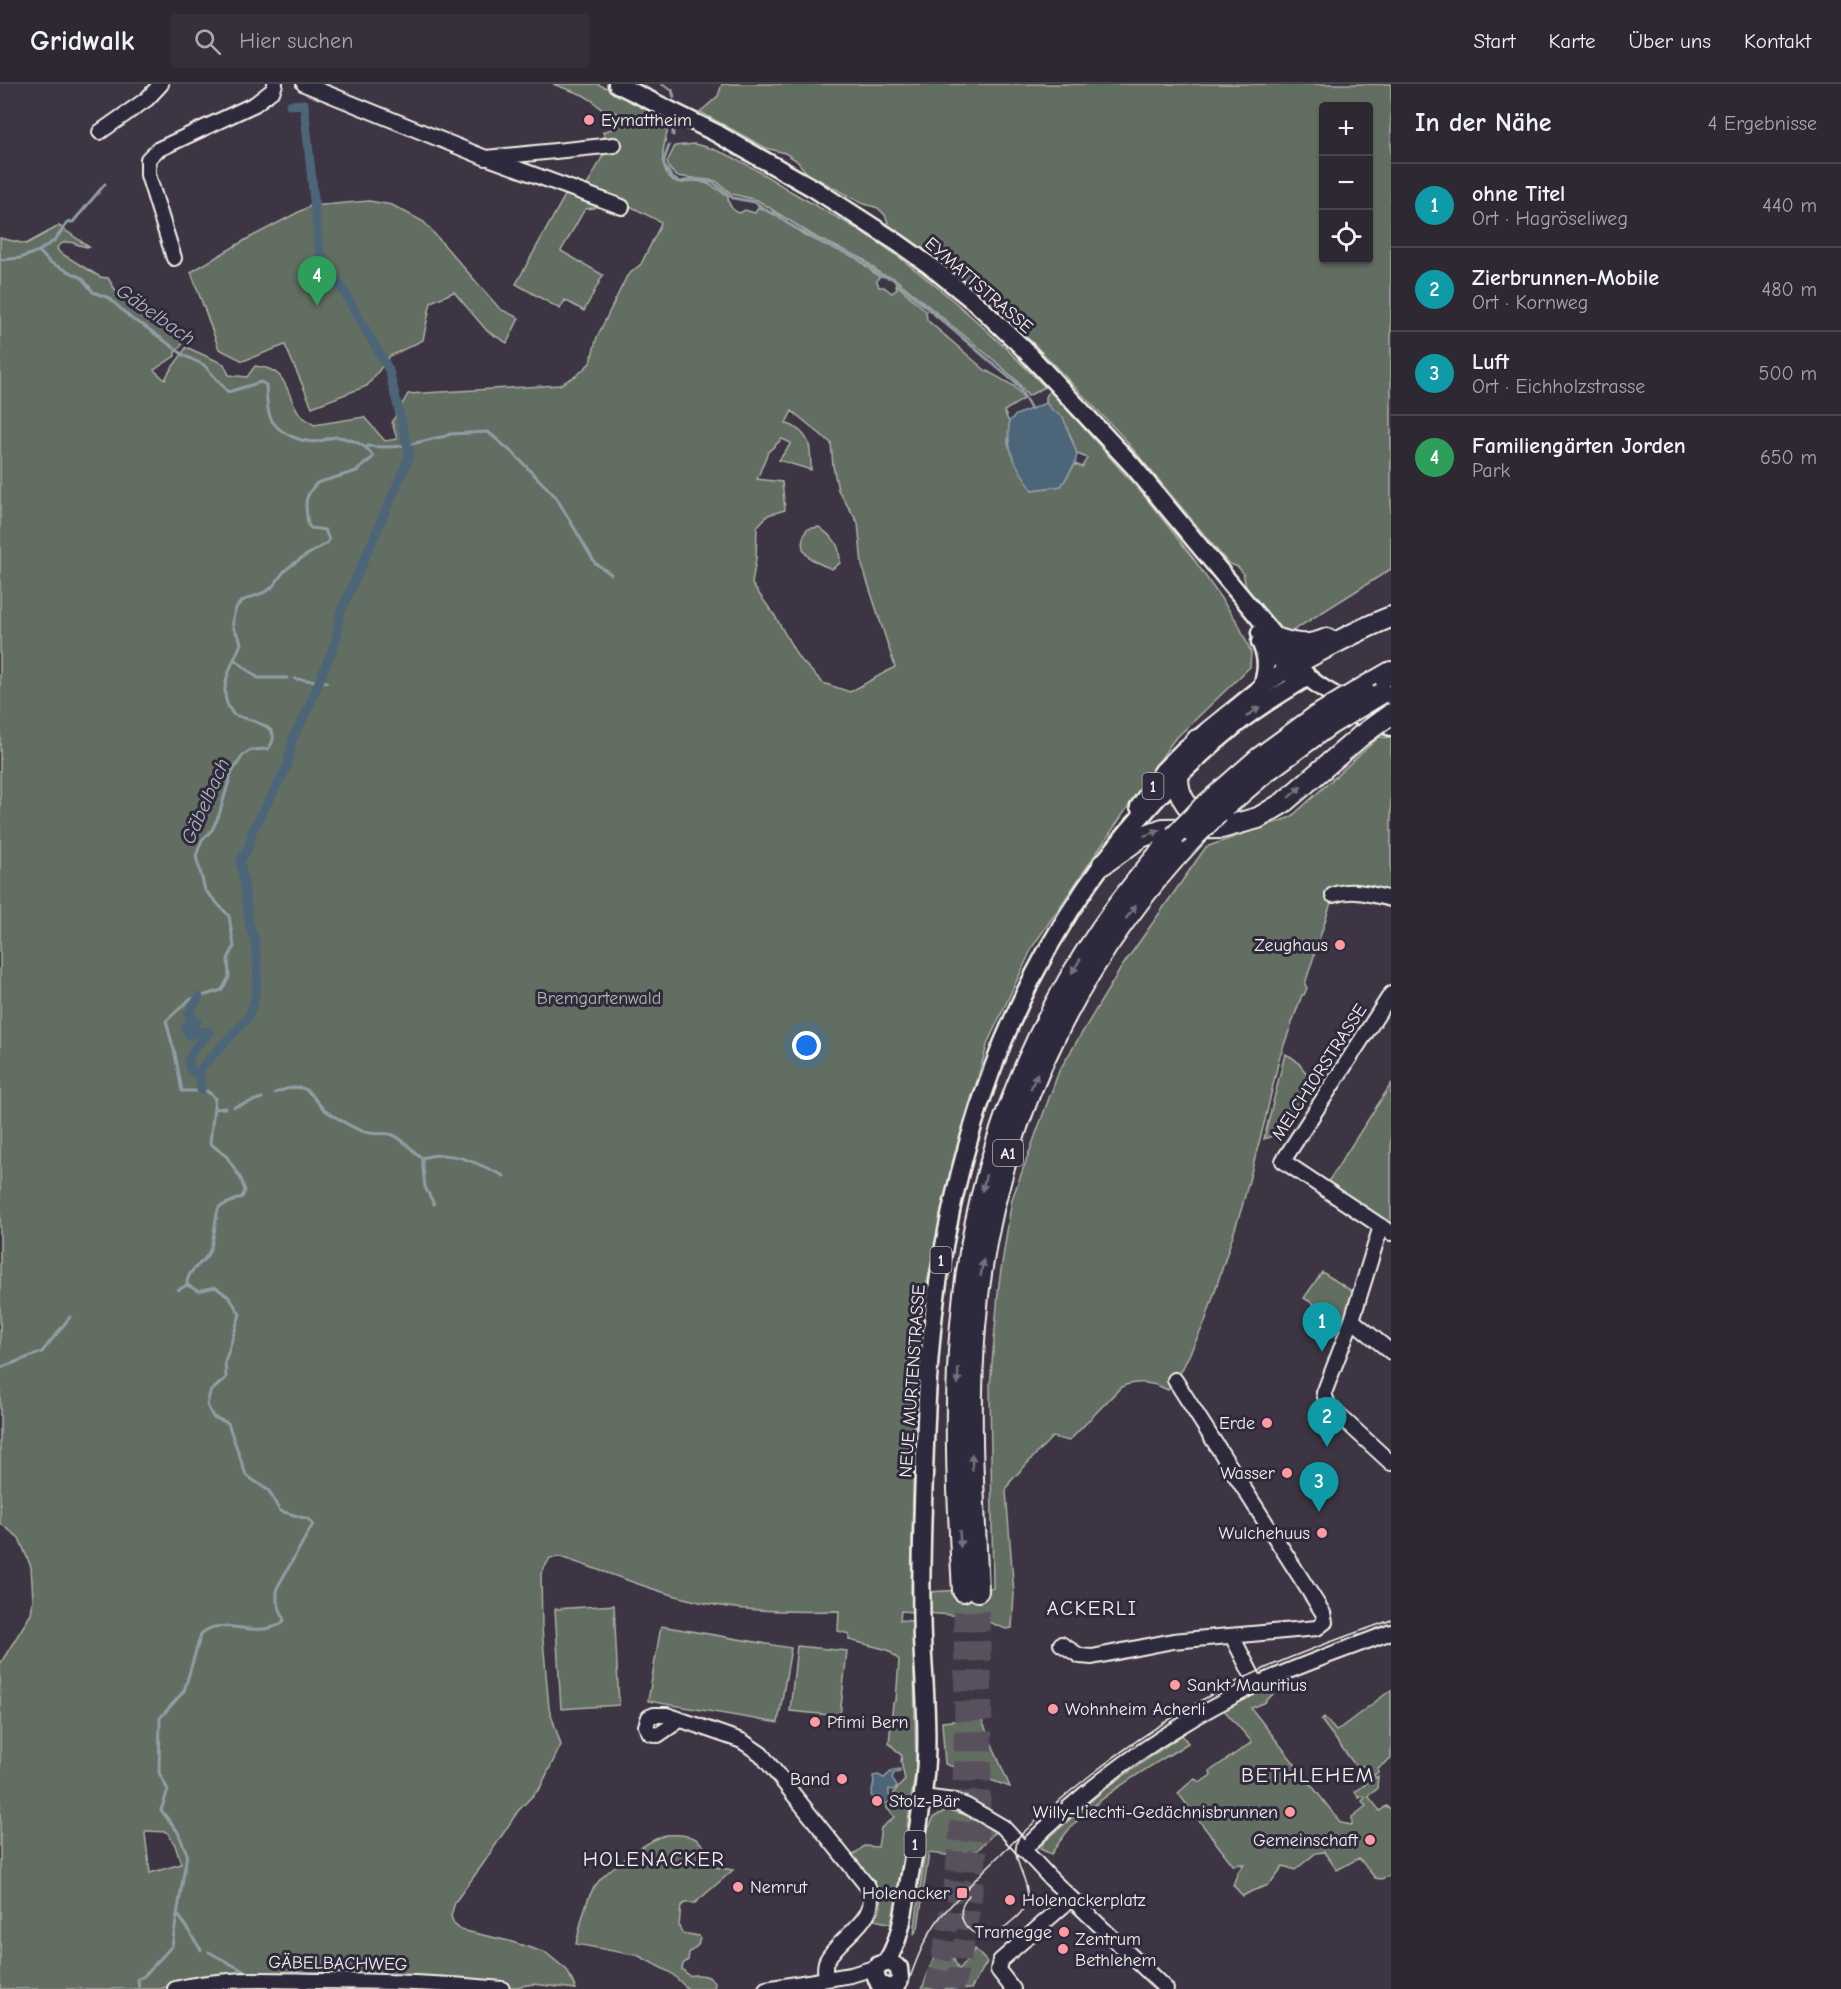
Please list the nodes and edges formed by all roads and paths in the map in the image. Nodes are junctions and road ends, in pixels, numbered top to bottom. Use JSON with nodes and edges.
{"nodes":[{"id":1,"x":161,"y":84,"type":"edge"},
{"id":2,"x":274,"y":84,"type":"edge"},
{"id":3,"x":304,"y":84,"type":"edge"},
{"id":4,"x":617,"y":84,"type":"edge"},
{"id":5,"x":100,"y":132,"type":"dead end"},
{"id":6,"x":614,"y":146,"type":"dead end"},
{"id":7,"x":486,"y":158,"type":"junction"},
{"id":8,"x":622,"y":207,"type":"dead end"},
{"id":9,"x":174,"y":258,"type":"dead end"},
{"id":10,"x":1245,"y":603,"type":"junction"},
{"id":11,"x":1391,"y":617,"type":"edge"},
{"id":12,"x":1255,"y":628,"type":"junction"},
{"id":13,"x":1364,"y":628,"type":"junction"},
{"id":14,"x":1278,"y":639,"type":"junction"},
{"id":15,"x":1391,"y":672,"type":"edge"},
{"id":16,"x":1297,"y":673,"type":"junction"},
{"id":17,"x":1262,"y":687,"type":"junction"},
{"id":18,"x":1387,"y":691,"type":"edge"},
{"id":19,"x":1391,"y":714,"type":"edge"},
{"id":20,"x":1322,"y":721,"type":"junction"},
{"id":21,"x":1391,"y":727,"type":"edge"},
{"id":22,"x":1197,"y":740,"type":"junction"},
{"id":23,"x":1179,"y":777,"type":"junction"},
{"id":24,"x":1211,"y":810,"type":"junction"},
{"id":25,"x":1246,"y":822,"type":"junction"},
{"id":26,"x":1119,"y":841,"type":"junction"},
{"id":27,"x":1102,"y":864,"type":"junction"},
{"id":28,"x":1333,"y":895,"type":"dead end"},
{"id":29,"x":1391,"y":899,"type":"edge"},
{"id":30,"x":1391,"y":994,"type":"edge"},
{"id":31,"x":1386,"y":1229,"type":"edge"},
{"id":32,"x":1352,"y":1320,"type":"junction"},
{"id":33,"x":1391,"y":1352,"type":"edge"},
{"id":34,"x":1175,"y":1380,"type":"dead end"},
{"id":35,"x":1391,"y":1463,"type":"edge"},
{"id":36,"x":1391,"y":1632,"type":"edge"},
{"id":37,"x":1232,"y":1636,"type":"junction"},
{"id":38,"x":1061,"y":1644,"type":"dead end"},
{"id":39,"x":1257,"y":1685,"type":"junction"},
{"id":40,"x":680,"y":1720,"type":"dead end"},
{"id":41,"x":923,"y":1797,"type":"junction"},
{"id":42,"x":1023,"y":1850,"type":"junction"},
{"id":43,"x":1071,"y":1899,"type":"junction"},
{"id":44,"x":831,"y":1978,"type":"junction"},
{"id":45,"x":886,"y":1978,"type":"edge"},
{"id":46,"x":175,"y":1989,"type":"edge"},
{"id":47,"x":502,"y":1989,"type":"edge"},
{"id":48,"x":766,"y":1989,"type":"edge"},
{"id":49,"x":1012,"y":1989,"type":"edge"},
{"id":50,"x":1166,"y":1989,"type":"edge"}],
"edges":[{"from":1,"to":5,"type":"street"},
{"from":2,"to":9,"type":"street"},
{"from":3,"to":7,"type":"street"},
{"from":4,"to":10,"type":"main road","name":"EYMATTSTRASSE"},
{"from":6,"to":7,"type":"street"},
{"from":7,"to":8,"type":"street"},
{"from":10,"to":12,"type":"main road","name":"EYMATTSTRASSE"},
{"from":10,"to":14,"type":"main road","name":"EYMATTSTRASSE"},
{"from":11,"to":13,"type":"highway"},
{"from":12,"to":16,"type":"main road","name":"EYMATTSTRASSE"},
{"from":12,"to":17,"type":"main road","name":"EYMATTSTRASSE"},
{"from":13,"to":14,"type":"highway"},
{"from":13,"to":16,"type":"highway"},
{"from":14,"to":16,"type":"main road","name":"EYMATTSTRASSE"},
{"from":15,"to":20,"type":"highway","number":"A1","bridge":true},
{"from":16,"to":17,"type":"main road","name":"NEUE MURTENSTRASSE","number":"1"},
{"from":16,"to":19,"type":"main road","name":"EYMATTSTRASSE"},
{"from":16,"to":21,"type":"main road","name":"EYMATTSTRASSE"},
{"from":23,"to":16,"type":"main road","name":"NEUE MURTENSTRASSE","number":"1","one_way":true},
{"from":17,"to":22,"type":"main road","name":"NEUE MURTENSTRASSE","number":"1"},
{"from":18,"to":20,"type":"highway","number":"A1","bridge":true},
{"from":25,"to":19,"type":"highway","one_way":true,"bridge":true},
{"from":20,"to":24,"type":"highway","number":"A1"},
{"from":22,"to":23,"type":"highway"},
{"from":22,"to":26,"type":"main road","name":"NEUE MURTENSTRASSE","number":"1"},
{"from":23,"to":25,"type":"highway"},
{"from":23,"to":26,"type":"main road","name":"NEUE MURTENSTRASSE","number":"1"},
{"from":24,"to":24,"type":"highway","number":"A1","one_way":true,"bridge":true},
{"from":27,"to":25,"type":"highway","one_way":true},
{"from":26,"to":27,"type":"main road","name":"NEUE MURTENSTRASSE","number":"1"},
{"from":27,"to":41,"type":"main road","name":"NEUE MURTENSTRASSE","number":"1"},
{"from":28,"to":29,"type":"street"},
{"from":30,"to":31,"type":"street","name":"MELCHIORSTRASSE"},
{"from":31,"to":32,"type":"street"},
{"from":32,"to":33,"type":"street"},
{"from":32,"to":35,"type":"street"},
{"from":34,"to":37,"type":"street"},
{"from":36,"to":39,"type":"street"},
{"from":37,"to":38,"type":"street"},
{"from":37,"to":39,"type":"street"},
{"from":39,"to":42,"type":"street"},
{"from":40,"to":44,"type":"street"},
{"from":41,"to":42,"type":"street"},
{"from":41,"to":45,"type":"main road","name":"NEUE MURTENSTRASSE","number":"1"},
{"from":42,"to":43,"type":"street"},
{"from":43,"to":49,"type":"street"},
{"from":43,"to":50,"type":"street"},
{"from":44,"to":45,"type":"street"},
{"from":44,"to":48,"type":"street"},
{"from":46,"to":47,"type":"street","name":"GÄBELBACHWEG"}]}
